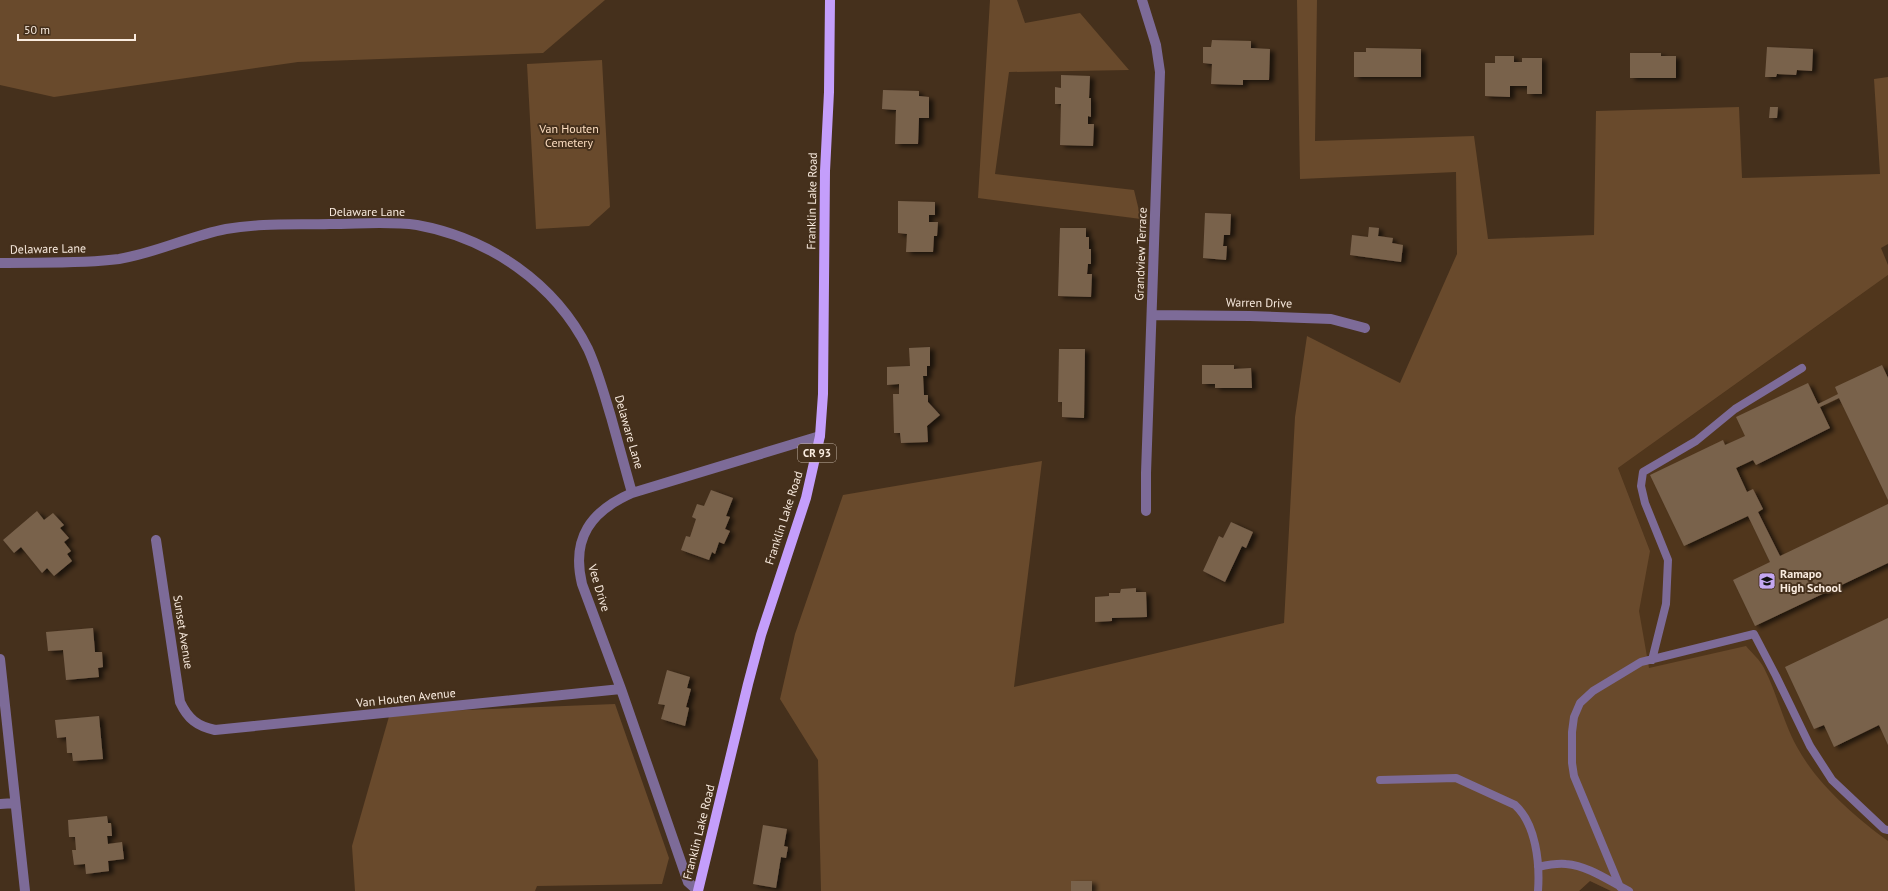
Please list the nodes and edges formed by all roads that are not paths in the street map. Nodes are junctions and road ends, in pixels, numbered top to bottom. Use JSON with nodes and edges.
{"nodes":[{"id":1,"x":830,"y":0,"type":"edge"},
{"id":2,"x":1142,"y":0,"type":"edge"},
{"id":3,"x":0,"y":263,"type":"edge"},
{"id":4,"x":1152,"y":315,"type":"junction"},
{"id":5,"x":1365,"y":328,"type":"dead end"},
{"id":6,"x":1802,"y":368,"type":"dead end"},
{"id":7,"x":820,"y":436,"type":"junction"},
{"id":8,"x":632,"y":494,"type":"junction"},
{"id":9,"x":1146,"y":511,"type":"dead end"},
{"id":10,"x":156,"y":540,"type":"dead end"},
{"id":11,"x":0,"y":659,"type":"edge"},
{"id":12,"x":1652,"y":660,"type":"junction"},
{"id":13,"x":621,"y":689,"type":"junction"},
{"id":14,"x":194,"y":723,"type":"joint"},
{"id":15,"x":1380,"y":780,"type":"dead end"},
{"id":16,"x":15,"y":803,"type":"junction"},
{"id":17,"x":0,"y":804,"type":"edge"},
{"id":18,"x":1888,"y":830,"type":"edge"},
{"id":19,"x":1538,"y":867,"type":"junction"},
{"id":20,"x":1620,"y":886,"type":"junction"},
{"id":21,"x":24,"y":891,"type":"edge"},
{"id":22,"x":698,"y":891,"type":"edge"},
{"id":23,"x":1538,"y":891,"type":"edge"},
{"id":24,"x":1629,"y":891,"type":"edge"}],
"edges":[{"from":1,"to":7,"type":"main road","name":"Franklin Lake Road","number":"CR 93"},
{"from":2,"to":4,"type":"street","name":"Grandview Terrace"},
{"from":3,"to":8,"type":"street","name":"Delaware Lane"},
{"from":4,"to":5,"type":"street","name":"Warren Drive"},
{"from":4,"to":9,"type":"street","name":"Grandview Terrace"},
{"from":6,"to":12,"type":"lane"},
{"from":7,"to":8,"type":"street","name":"Vee Drive"},
{"from":7,"to":22,"type":"main road","name":"Franklin Lake Road","number":"CR 93"},
{"from":8,"to":13,"type":"street","name":"Vee Drive"},
{"from":10,"to":14,"type":"street","name":"Sunset Avenue"},
{"from":11,"to":16,"type":"street"},
{"from":12,"to":18,"type":"lane"},
{"from":12,"to":20,"type":"lane"},
{"from":13,"to":14,"type":"street","name":"Van Houten Avenue"},
{"from":13,"to":22,"type":"street","name":"Vee Drive"},
{"from":15,"to":19,"type":"lane"},
{"from":16,"to":17,"type":"street"},
{"from":16,"to":21,"type":"street"},
{"from":19,"to":20,"type":"lane"},
{"from":19,"to":23,"type":"lane"},
{"from":20,"to":24,"type":"lane"}]}
